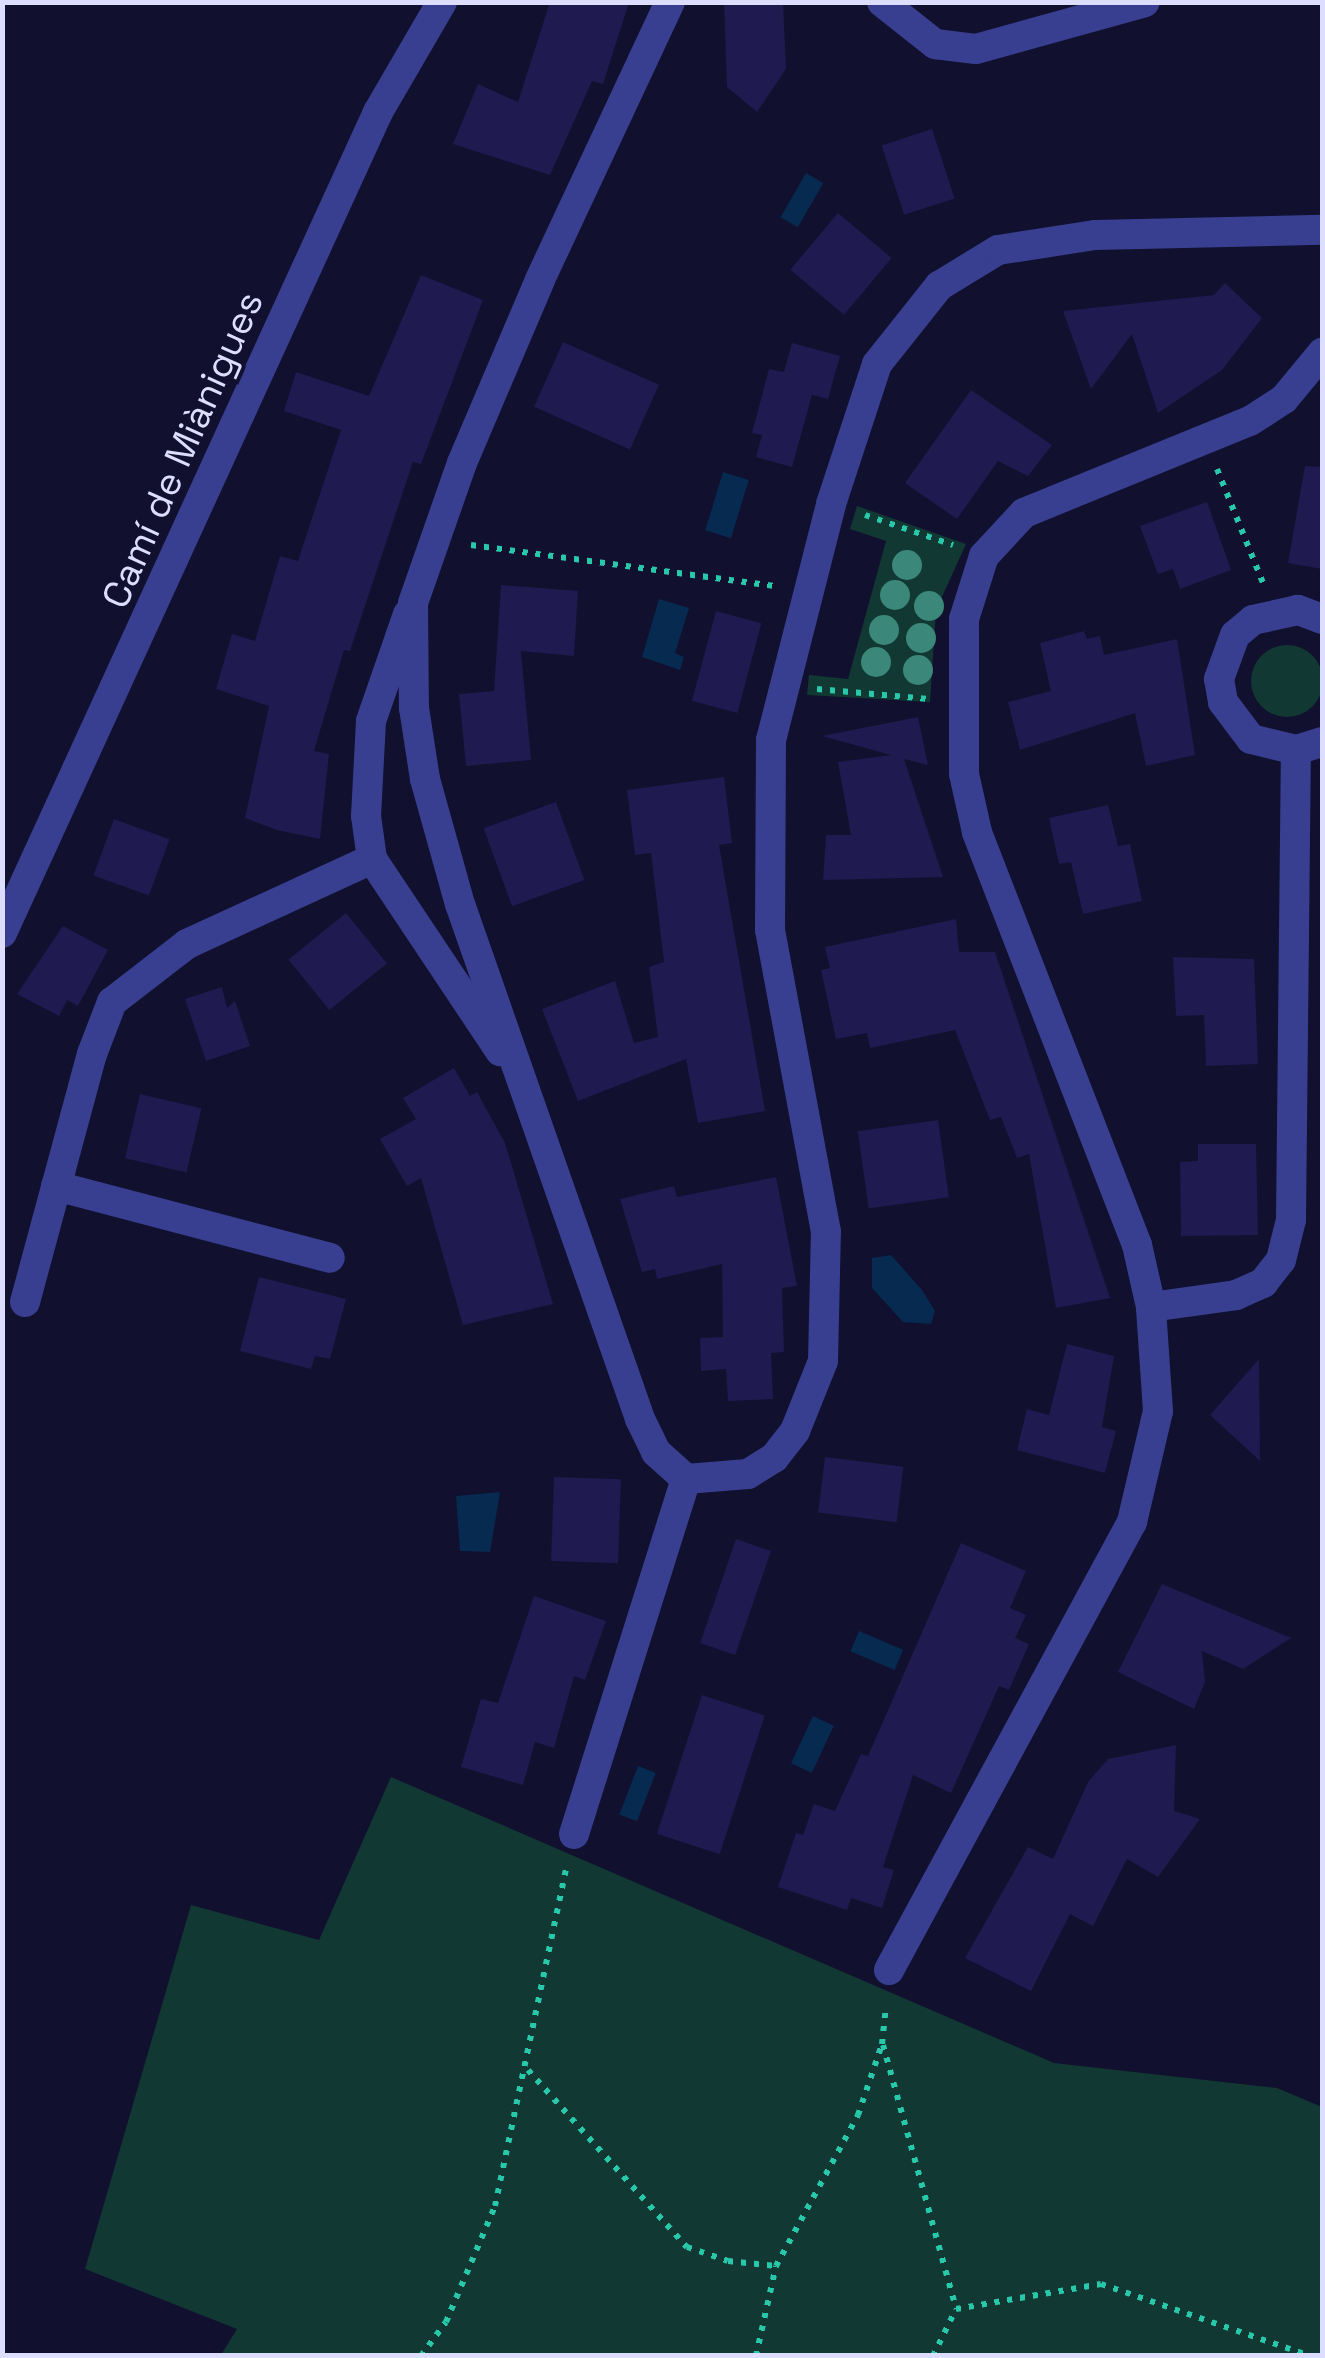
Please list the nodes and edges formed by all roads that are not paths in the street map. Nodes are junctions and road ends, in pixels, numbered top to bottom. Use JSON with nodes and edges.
{"nodes":[{"id":1,"x":442,"y":2,"type":"edge"},
{"id":2,"x":670,"y":2,"type":"edge"},
{"id":3,"x":882,"y":2,"type":"edge"},
{"id":4,"x":1145,"y":2,"type":"edge"},
{"id":5,"x":1322,"y":230,"type":"edge"},
{"id":6,"x":1322,"y":353,"type":"edge"},
{"id":7,"x":413,"y":603,"type":"junction"},
{"id":8,"x":1322,"y":619,"type":"edge"},
{"id":9,"x":1309,"y":746,"type":"edge"},
{"id":10,"x":372,"y":859,"type":"junction"},
{"id":11,"x":2,"y":933,"type":"edge"},
{"id":12,"x":520,"y":1079,"type":"junction"},
{"id":13,"x":56,"y":1186,"type":"junction"},
{"id":14,"x":330,"y":1258,"type":"dead end"},
{"id":15,"x":25,"y":1302,"type":"dead end"},
{"id":16,"x":1151,"y":1307,"type":"junction"},
{"id":17,"x":686,"y":1479,"type":"junction"},
{"id":18,"x":574,"y":1834,"type":"road end"},
{"id":19,"x":889,"y":1970,"type":"road end"}],
"edges":[{"from":1,"to":11,"type":"street","name":"Camí de Miànigues"},
{"from":2,"to":7,"type":"street"},
{"from":3,"to":4,"type":"street"},
{"from":5,"to":17,"type":"street"},
{"from":6,"to":16,"type":"street"},
{"from":7,"to":10,"type":"street"},
{"from":7,"to":12,"type":"street"},
{"from":8,"to":9,"type":"street"},
{"from":9,"to":16,"type":"street"},
{"from":10,"to":12,"type":"street"},
{"from":10,"to":13,"type":"street"},
{"from":12,"to":17,"type":"street"},
{"from":13,"to":14,"type":"street"},
{"from":13,"to":15,"type":"street"},
{"from":16,"to":19,"type":"street"},
{"from":17,"to":18,"type":"street"}]}
